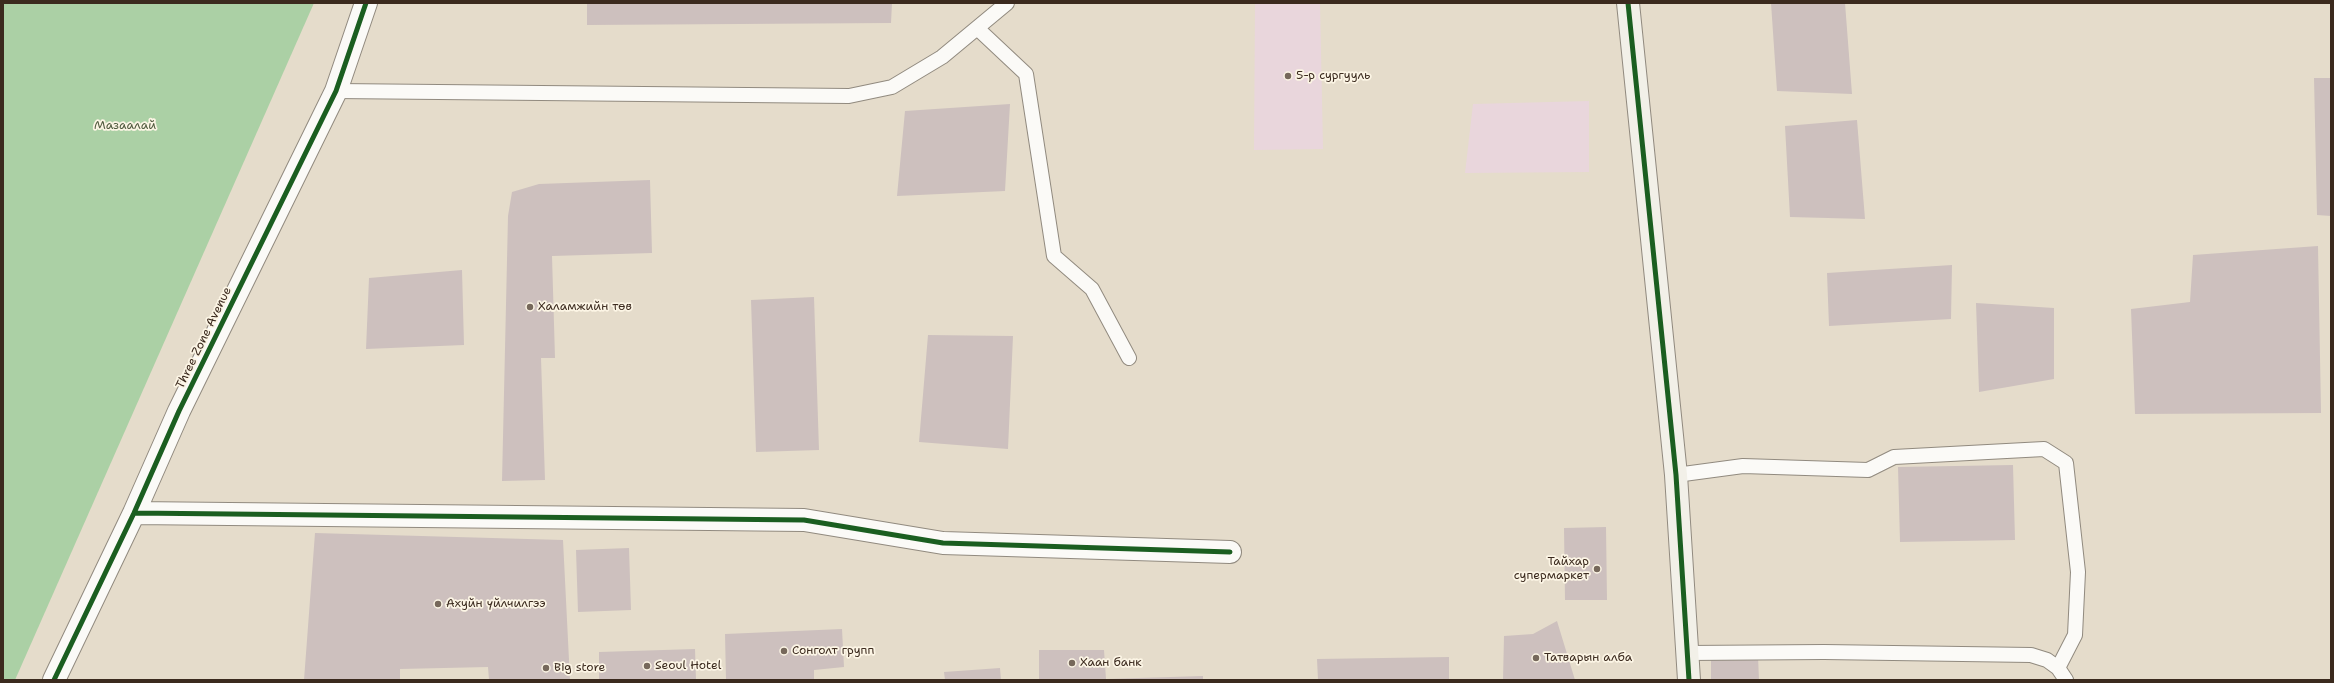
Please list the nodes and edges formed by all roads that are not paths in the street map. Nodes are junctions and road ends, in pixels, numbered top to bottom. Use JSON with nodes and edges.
{"nodes":[{"id":1,"x":366,"y":3,"type":"edge"},
{"id":2,"x":1007,"y":3,"type":"edge"},
{"id":3,"x":1628,"y":3,"type":"edge"},
{"id":4,"x":977,"y":28,"type":"junction"},
{"id":5,"x":336,"y":92,"type":"junction"},
{"id":6,"x":1129,"y":358,"type":"dead end"},
{"id":7,"x":1676,"y":475,"type":"junction"},
{"id":8,"x":134,"y":513,"type":"junction"},
{"id":9,"x":1230,"y":552,"type":"dead end"},
{"id":10,"x":1687,"y":653,"type":"junction"},
{"id":11,"x":2058,"y":668,"type":"junction"},
{"id":12,"x":54,"y":680,"type":"edge"},
{"id":13,"x":1689,"y":680,"type":"edge"},
{"id":14,"x":2066,"y":680,"type":"edge"}],
"edges":[{"from":1,"to":5,"type":"street","name":"Three Zone Avenue"},
{"from":2,"to":4,"type":"lane"},
{"from":3,"to":7,"type":"street"},
{"from":4,"to":5,"type":"lane"},
{"from":4,"to":6,"type":"lane"},
{"from":5,"to":8,"type":"street","name":"Three Zone Avenue"},
{"from":7,"to":10,"type":"street"},
{"from":7,"to":11,"type":"lane"},
{"from":8,"to":9,"type":"street"},
{"from":8,"to":12,"type":"street","name":"Three Zone Avenue"},
{"from":10,"to":11,"type":"lane"},
{"from":10,"to":13,"type":"street"},
{"from":11,"to":14,"type":"lane"}]}
